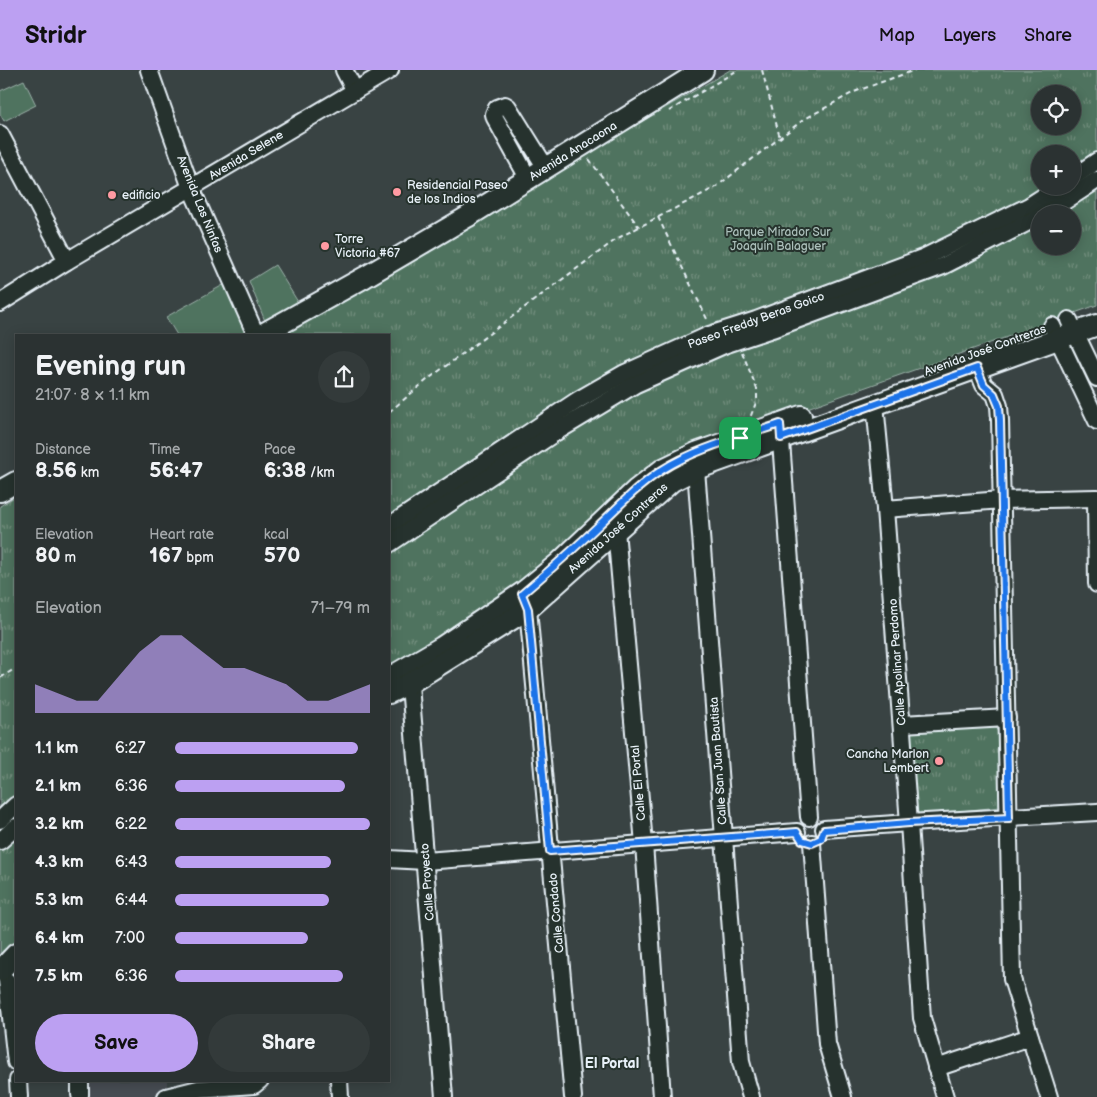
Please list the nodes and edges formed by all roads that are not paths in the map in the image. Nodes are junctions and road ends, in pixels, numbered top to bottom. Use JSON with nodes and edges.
{"nodes":[{"id":1,"x":149,"y":70,"type":"edge"},
{"id":2,"x":344,"y":70,"type":"edge"},
{"id":3,"x":390,"y":70,"type":"edge"},
{"id":4,"x":703,"y":70,"type":"edge"},
{"id":5,"x":355,"y":91,"type":"junction"},
{"id":6,"x":0,"y":134,"type":"edge"},
{"id":7,"x":1097,"y":161,"type":"edge"},
{"id":8,"x":546,"y":168,"type":"junction"},
{"id":9,"x":1081,"y":172,"type":"edge"},
{"id":10,"x":528,"y":178,"type":"junction"},
{"id":11,"x":1097,"y":180,"type":"edge"},
{"id":12,"x":191,"y":188,"type":"junction"},
{"id":13,"x":1046,"y":195,"type":"edge"},
{"id":14,"x":1059,"y":205,"type":"edge"},
{"id":15,"x":1031,"y":221,"type":"edge"},
{"id":16,"x":67,"y":261,"type":"junction"},
{"id":17,"x":0,"y":303,"type":"edge"},
{"id":18,"x":1097,"y":310,"type":"edge"},
{"id":19,"x":1097,"y":325,"type":"edge"},
{"id":20,"x":1064,"y":330,"type":"junction"},
{"id":21,"x":256,"y":334,"type":"edge"},
{"id":22,"x":263,"y":334,"type":"edge"},
{"id":23,"x":977,"y":368,"type":"junction"},
{"id":24,"x":1097,"y":378,"type":"edge"},
{"id":25,"x":875,"y":404,"type":"junction"},
{"id":26,"x":1097,"y":421,"type":"edge"},
{"id":27,"x":780,"y":431,"type":"junction"},
{"id":28,"x":696,"y":461,"type":"junction"},
{"id":29,"x":15,"y":483,"type":"edge"},
{"id":30,"x":0,"y":491,"type":"edge"},
{"id":31,"x":1096,"y":498,"type":"edge"},
{"id":32,"x":1002,"y":500,"type":"junction"},
{"id":33,"x":885,"y":509,"type":"junction"},
{"id":34,"x":390,"y":525,"type":"edge"},
{"id":35,"x":616,"y":530,"type":"junction"},
{"id":36,"x":390,"y":543,"type":"edge"},
{"id":37,"x":1097,"y":584,"type":"edge"},
{"id":38,"x":526,"y":601,"type":"junction"},
{"id":39,"x":409,"y":675,"type":"junction"},
{"id":40,"x":390,"y":678,"type":"edge"},
{"id":41,"x":390,"y":692,"type":"edge"},
{"id":42,"x":1007,"y":718,"type":"junction"},
{"id":43,"x":902,"y":724,"type":"junction"},
{"id":44,"x":15,"y":806,"type":"edge"},
{"id":45,"x":1097,"y":812,"type":"edge"},
{"id":46,"x":809,"y":817,"type":"junction"},
{"id":47,"x":1009,"y":818,"type":"junction"},
{"id":48,"x":0,"y":820,"type":"edge"},
{"id":49,"x":909,"y":823,"type":"junction"},
{"id":50,"x":15,"y":828,"type":"edge"},
{"id":51,"x":824,"y":830,"type":"junction"},
{"id":52,"x":797,"y":832,"type":"junction"},
{"id":53,"x":723,"y":838,"type":"junction"},
{"id":54,"x":0,"y":841,"type":"edge"},
{"id":55,"x":812,"y":843,"type":"junction"},
{"id":56,"x":644,"y":844,"type":"junction"},
{"id":57,"x":550,"y":851,"type":"junction"},
{"id":58,"x":390,"y":859,"type":"edge"},
{"id":59,"x":425,"y":860,"type":"junction"},
{"id":60,"x":15,"y":956,"type":"edge"},
{"id":61,"x":6,"y":978,"type":"edge"},
{"id":62,"x":1030,"y":1037,"type":"junction"},
{"id":63,"x":15,"y":1038,"type":"edge"},
{"id":64,"x":936,"y":1068,"type":"junction"},
{"id":65,"x":18,"y":1082,"type":"edge"},
{"id":66,"x":258,"y":1082,"type":"edge"},
{"id":67,"x":339,"y":1082,"type":"edge"},
{"id":68,"x":198,"y":1084,"type":"edge"},
{"id":69,"x":658,"y":1096,"type":"edge"},
{"id":70,"x":19,"y":1097,"type":"edge"},
{"id":71,"x":166,"y":1097,"type":"edge"},
{"id":72,"x":340,"y":1097,"type":"edge"},
{"id":73,"x":444,"y":1097,"type":"edge"},
{"id":74,"x":572,"y":1097,"type":"edge"},
{"id":75,"x":751,"y":1097,"type":"edge"},
{"id":76,"x":843,"y":1097,"type":"edge"},
{"id":77,"x":945,"y":1097,"type":"edge"},
{"id":78,"x":1049,"y":1097,"type":"edge"}],
"edges":[{"from":1,"to":12,"type":"street","name":"Avenida Las Ninfas"},
{"from":2,"to":5,"type":"street"},
{"from":3,"to":5,"type":"street","name":"Avenida Selene"},
{"from":4,"to":8,"type":"main road","name":"Avenida Anacaona"},
{"from":5,"to":12,"type":"street","name":"Avenida Selene"},
{"from":6,"to":16,"type":"street"},
{"from":7,"to":9,"type":"street"},
{"from":8,"to":10,"type":"main road","name":"Avenida Anacaona"},
{"from":8,"to":10,"type":"street"},
{"from":10,"to":22,"type":"main road","name":"Avenida Anacaona"},
{"from":11,"to":14,"type":"street"},
{"from":12,"to":16,"type":"street","name":"Avenida Selene"},
{"from":12,"to":21,"type":"street","name":"Avenida Las Ninfas"},
{"from":13,"to":34,"type":"street","name":"Paseo Freddy Beras Goico"},
{"from":15,"to":36,"type":"street","name":"Paseo Freddy Beras Goico"},
{"from":16,"to":17,"type":"street","name":"Avenida Selene"},
{"from":18,"to":20,"type":"main road","name":"Avenida José Contreras"},
{"from":19,"to":20,"type":"main road","name":"Avenida José Contreras"},
{"from":20,"to":23,"type":"main road","name":"Avenida José Contreras"},
{"from":20,"to":24,"type":"street"},
{"from":20,"to":26,"type":"street"},
{"from":20,"to":27,"type":"main road","name":"Avenida José Contreras"},
{"from":23,"to":25,"type":"main road","name":"Avenida José Contreras"},
{"from":23,"to":32,"type":"street"},
{"from":25,"to":27,"type":"main road","name":"Avenida José Contreras"},
{"from":25,"to":33,"type":"street","name":"Calle Apolinar Perdomo"},
{"from":27,"to":28,"type":"main road","name":"Avenida José Contreras"},
{"from":27,"to":28,"type":"main road","name":"Avenida José Contreras"},
{"from":27,"to":46,"type":"street"},
{"from":28,"to":35,"type":"main road","name":"Avenida José Contreras"},
{"from":28,"to":38,"type":"main road","name":"Avenida José Contreras"},
{"from":28,"to":53,"type":"street","name":"Calle San Juan Bautista"},
{"from":29,"to":30,"type":"main road"},
{"from":31,"to":32,"type":"street"},
{"from":31,"to":37,"type":"street"},
{"from":32,"to":33,"type":"street"},
{"from":32,"to":42,"type":"street"},
{"from":33,"to":43,"type":"street","name":"Calle Apolinar Perdomo"},
{"from":35,"to":38,"type":"main road","name":"Avenida José Contreras"},
{"from":35,"to":56,"type":"street","name":"Calle El Portal"},
{"from":38,"to":39,"type":"main road","name":"Avenida José Contreras"},
{"from":38,"to":57,"type":"street","name":"Calle Condado"},
{"from":39,"to":40,"type":"main road","name":"Avenida José Contreras"},
{"from":39,"to":41,"type":"main road","name":"Avenida José Contreras"},
{"from":39,"to":59,"type":"street","name":"Calle Proyecto"},
{"from":42,"to":43,"type":"street"},
{"from":42,"to":47,"type":"street"},
{"from":43,"to":49,"type":"street","name":"Calle Apolinar Perdomo"},
{"from":44,"to":48,"type":"street"},
{"from":45,"to":47,"type":"street"},
{"from":46,"to":51,"type":"street"},
{"from":46,"to":52,"type":"street"},
{"from":47,"to":49,"type":"street"},
{"from":47,"to":62,"type":"street"},
{"from":49,"to":51,"type":"street"},
{"from":49,"to":64,"type":"street","name":"Calle Apolinar Perdomo"},
{"from":50,"to":54,"type":"street"},
{"from":51,"to":55,"type":"street"},
{"from":52,"to":53,"type":"street"},
{"from":52,"to":55,"type":"street"},
{"from":53,"to":56,"type":"street"},
{"from":53,"to":75,"type":"street","name":"Calle San Juan Bautista"},
{"from":55,"to":76,"type":"street"},
{"from":56,"to":57,"type":"street"},
{"from":56,"to":69,"type":"street","name":"Calle El Portal"},
{"from":57,"to":59,"type":"street"},
{"from":57,"to":74,"type":"street","name":"Calle Condado"},
{"from":58,"to":59,"type":"street"},
{"from":59,"to":73,"type":"street","name":"Calle Proyecto"},
{"from":60,"to":61,"type":"main road"},
{"from":61,"to":63,"type":"street"},
{"from":62,"to":64,"type":"street"},
{"from":62,"to":78,"type":"street"},
{"from":64,"to":77,"type":"street","name":"Calle Apolinar Perdomo"},
{"from":65,"to":70,"type":"street"},
{"from":66,"to":68,"type":"street"},
{"from":67,"to":72,"type":"street"},
{"from":68,"to":71,"type":"street"}]}
